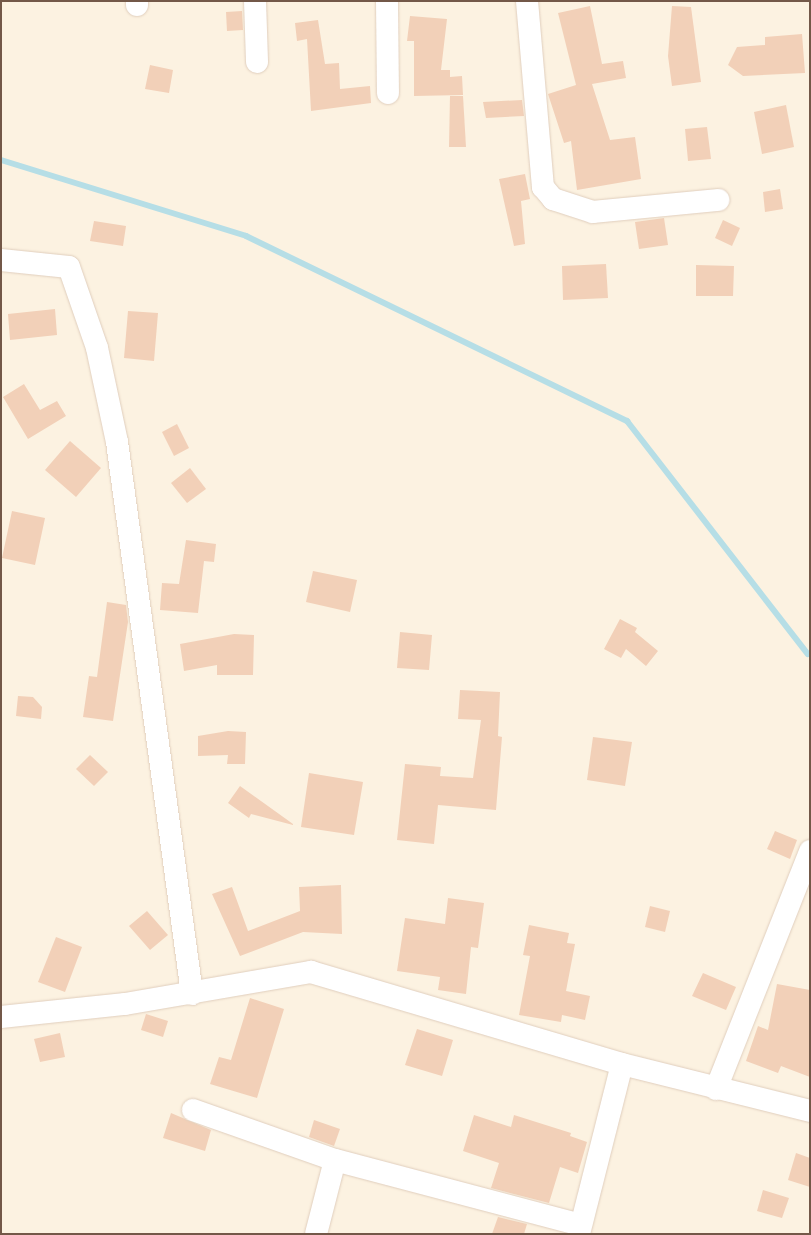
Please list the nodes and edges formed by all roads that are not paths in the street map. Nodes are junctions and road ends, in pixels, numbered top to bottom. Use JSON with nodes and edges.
{"nodes":[{"id":1,"x":255,"y":1,"type":"edge"},
{"id":2,"x":387,"y":1,"type":"edge"},
{"id":3,"x":527,"y":1,"type":"edge"},
{"id":4,"x":257,"y":62,"type":"dead end"},
{"id":5,"x":388,"y":93,"type":"dead end"},
{"id":6,"x":718,"y":200,"type":"dead end"},
{"id":7,"x":1,"y":260,"type":"edge"},
{"id":8,"x":810,"y":851,"type":"edge"},
{"id":9,"x":192,"y":994,"type":"junction"},
{"id":10,"x":1,"y":1017,"type":"edge"},
{"id":11,"x":622,"y":1064,"type":"junction"},
{"id":12,"x":716,"y":1089,"type":"junction"},
{"id":13,"x":193,"y":1110,"type":"dead end"},
{"id":14,"x":810,"y":1111,"type":"edge"},
{"id":15,"x":335,"y":1160,"type":"junction"},
{"id":16,"x":580,"y":1231,"type":"edge"},
{"id":17,"x":316,"y":1234,"type":"edge"}],
"edges":[{"from":1,"to":4,"type":"street"},
{"from":2,"to":5,"type":"street"},
{"from":3,"to":6,"type":"street"},
{"from":7,"to":9,"type":"street"},
{"from":8,"to":12,"type":"street"},
{"from":9,"to":10,"type":"street"},
{"from":9,"to":11,"type":"street"},
{"from":11,"to":12,"type":"street"},
{"from":11,"to":16,"type":"street"},
{"from":12,"to":14,"type":"street"},
{"from":13,"to":15,"type":"street"},
{"from":15,"to":16,"type":"street"},
{"from":15,"to":17,"type":"street"}]}
